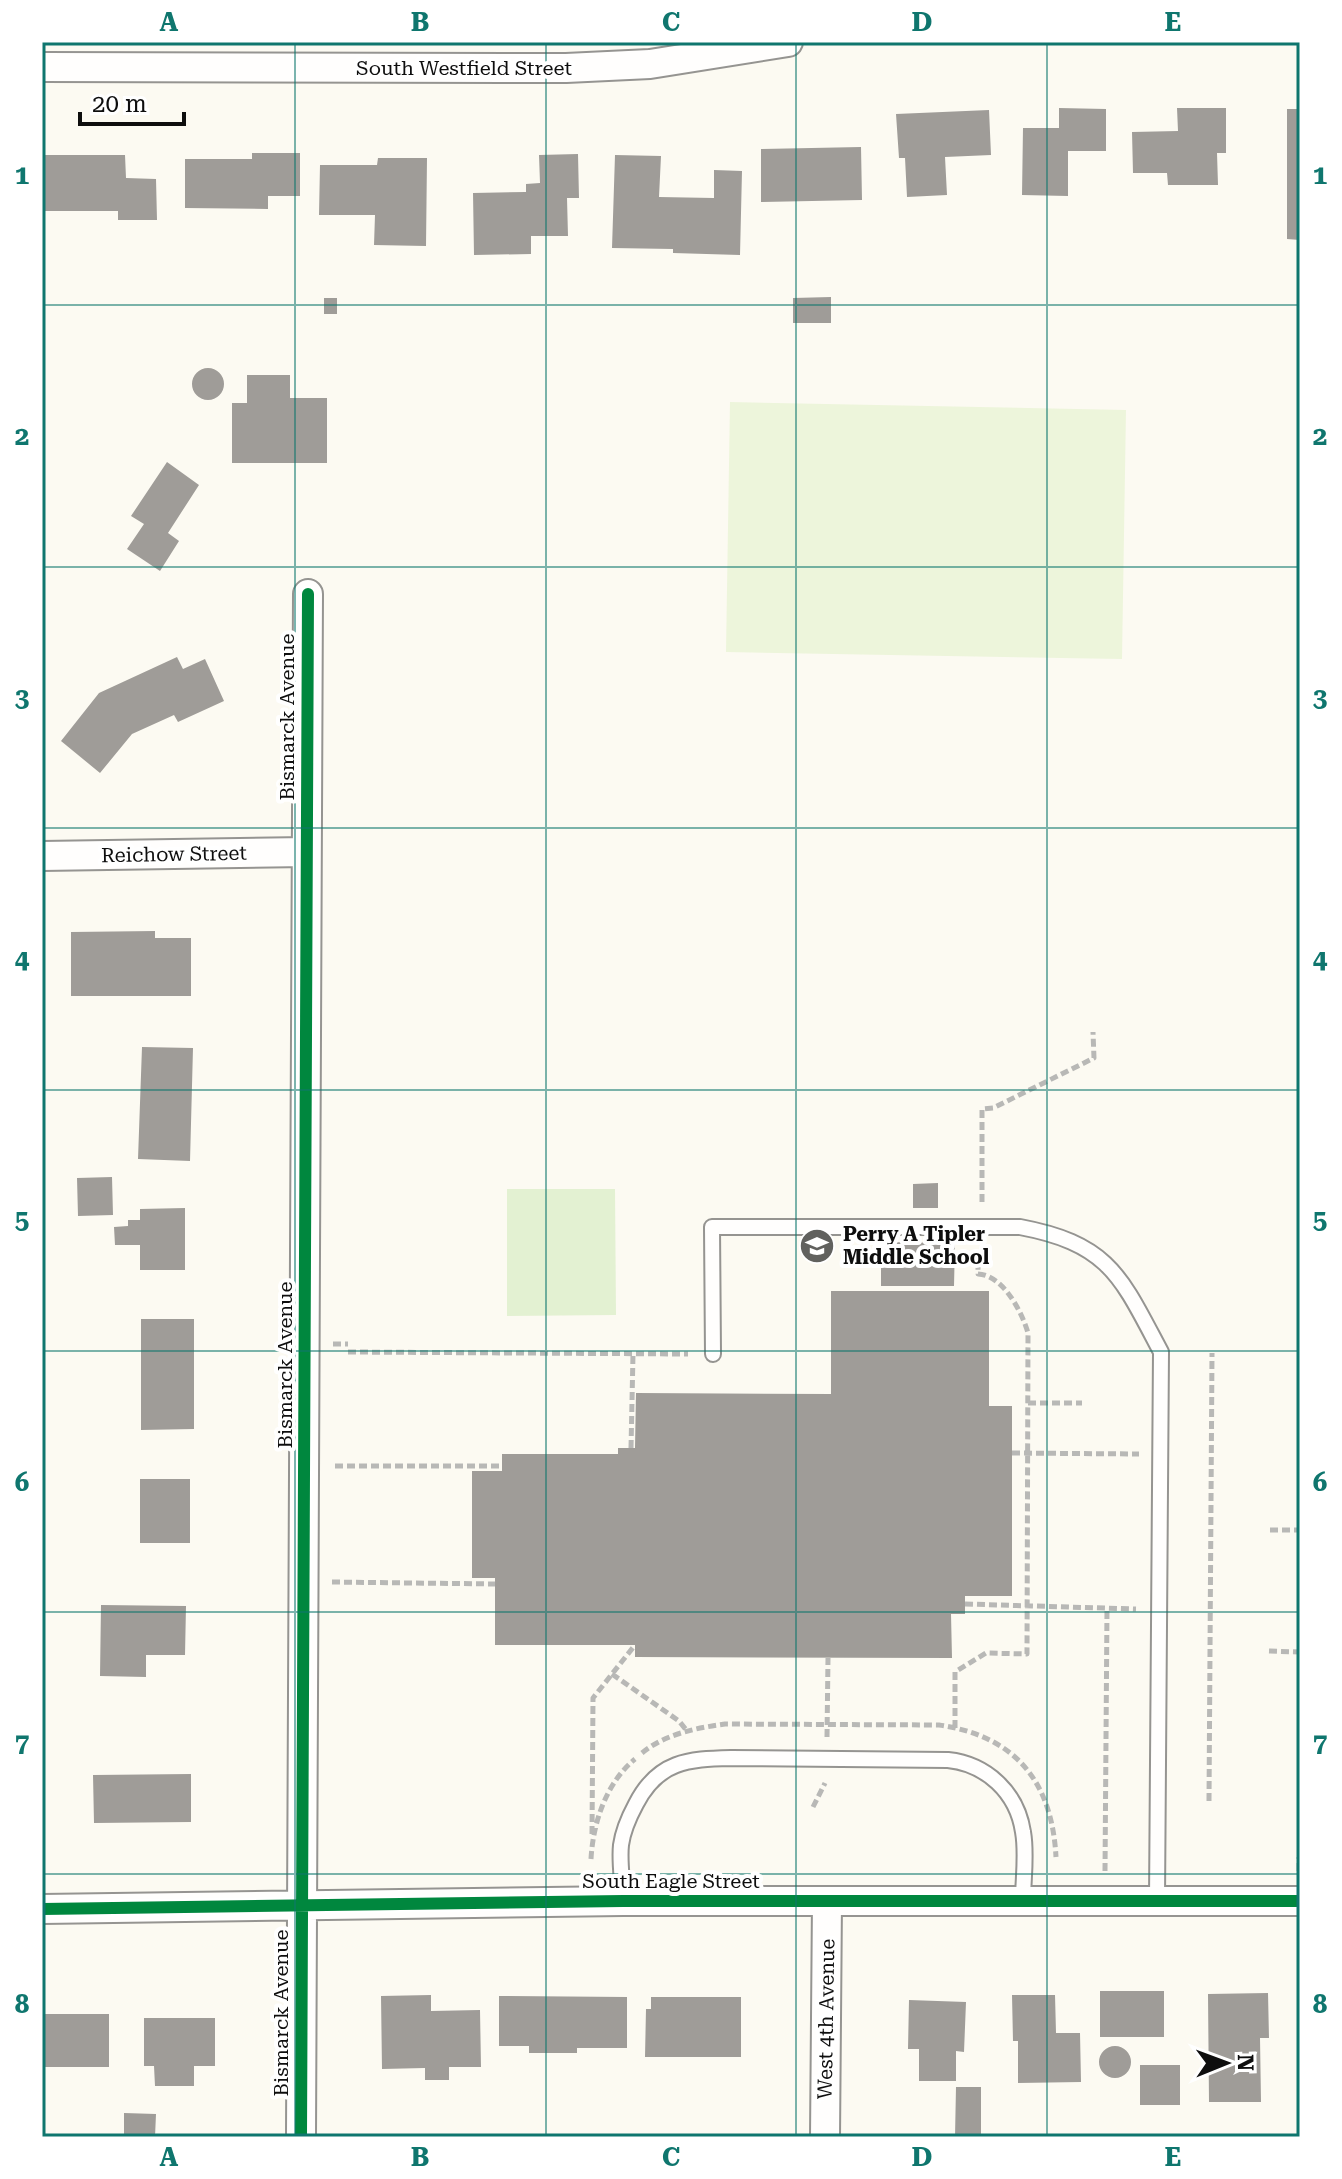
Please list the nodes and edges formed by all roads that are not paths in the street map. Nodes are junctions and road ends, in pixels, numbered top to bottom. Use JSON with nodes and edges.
{"nodes":[{"id":1,"x":788,"y":42,"type":"edge"},
{"id":2,"x":42,"y":67,"type":"edge"},
{"id":3,"x":308,"y":594,"type":"dead end"},
{"id":4,"x":306,"y":852,"type":"junction"},
{"id":5,"x":42,"y":856,"type":"edge"},
{"id":6,"x":713,"y":1354,"type":"road end"},
{"id":7,"x":1157,"y":1900,"type":"junction"},
{"id":8,"x":623,"y":1901,"type":"junction"},
{"id":9,"x":827,"y":1901,"type":"junction"},
{"id":10,"x":1023,"y":1901,"type":"junction"},
{"id":11,"x":1300,"y":1901,"type":"edge"},
{"id":12,"x":301,"y":1904,"type":"junction"},
{"id":13,"x":42,"y":1909,"type":"edge"},
{"id":14,"x":301,"y":2137,"type":"edge"},
{"id":15,"x":825,"y":2137,"type":"edge"}],
"edges":[{"from":1,"to":2,"type":"street","name":"South Westfield Street"},
{"from":3,"to":4,"type":"street","name":"Bismarck Avenue"},
{"from":4,"to":5,"type":"street","name":"Reichow Street"},
{"from":4,"to":12,"type":"street","name":"Bismarck Avenue"},
{"from":6,"to":7,"type":"lane"},
{"from":7,"to":10,"type":"street","name":"South Eagle Street"},
{"from":7,"to":11,"type":"street","name":"South Eagle Street"},
{"from":8,"to":9,"type":"street","name":"South Eagle Street"},
{"from":8,"to":10,"type":"lane"},
{"from":8,"to":12,"type":"street","name":"South Eagle Street"},
{"from":9,"to":10,"type":"street","name":"South Eagle Street"},
{"from":9,"to":15,"type":"street","name":"West 4th Avenue"},
{"from":12,"to":13,"type":"street","name":"South Eagle Street"},
{"from":12,"to":14,"type":"street","name":"Bismarck Avenue"}]}
